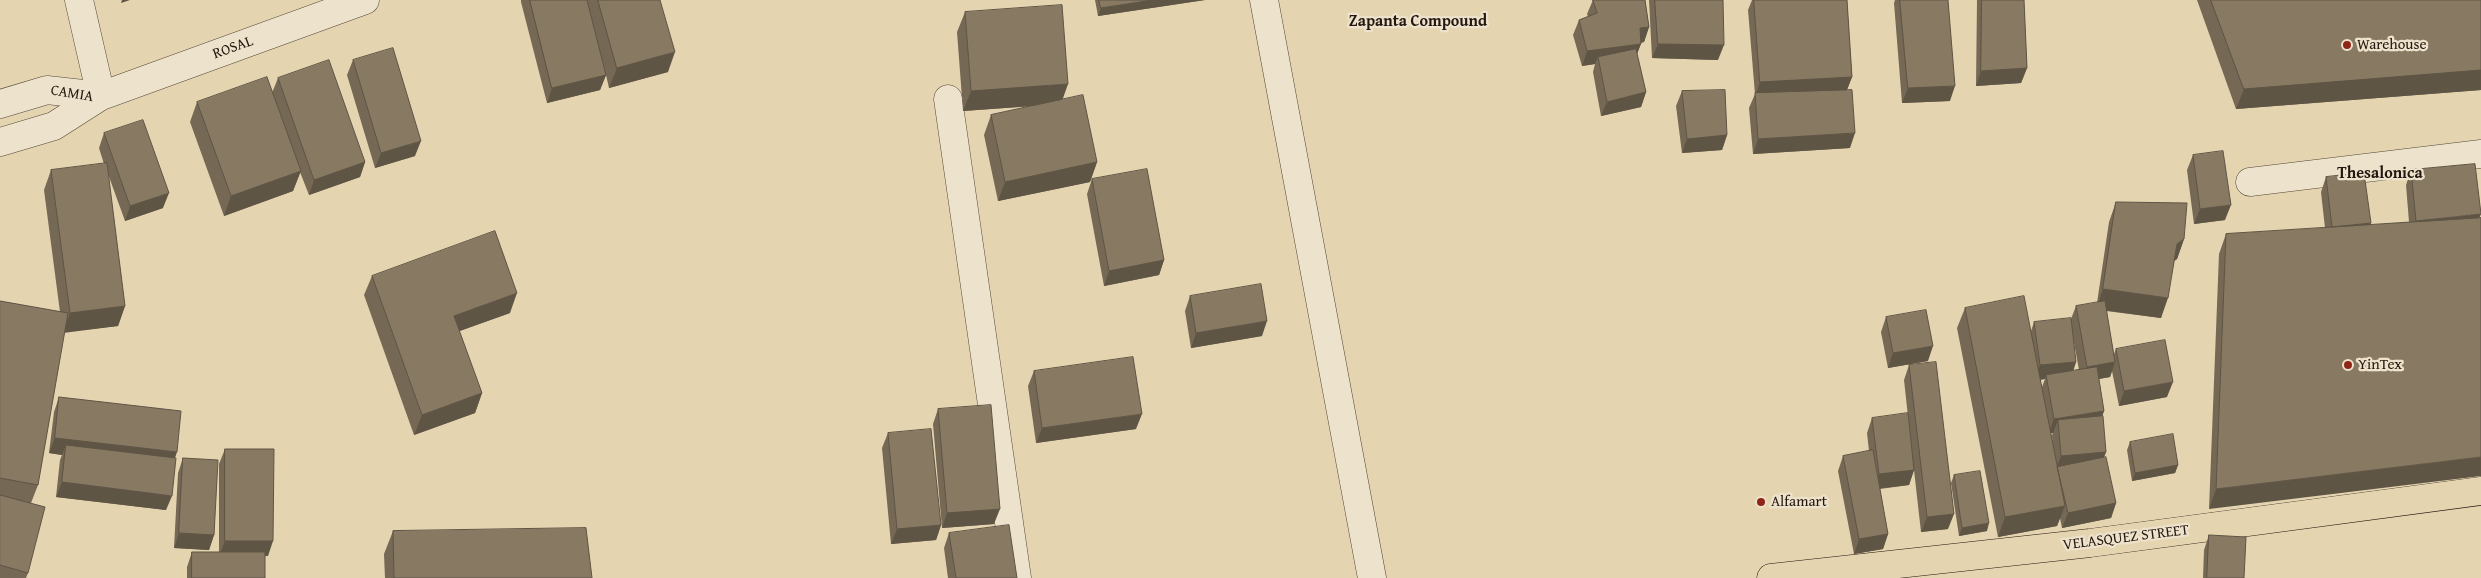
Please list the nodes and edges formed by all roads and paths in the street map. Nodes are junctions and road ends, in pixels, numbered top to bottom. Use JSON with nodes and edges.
{"nodes":[{"id":1,"x":79,"y":0,"type":"edge"},
{"id":2,"x":365,"y":0,"type":"edge"},
{"id":3,"x":1264,"y":0,"type":"edge"},
{"id":4,"x":101,"y":96,"type":"junction"},
{"id":5,"x":948,"y":99,"type":"dead end"},
{"id":6,"x":0,"y":104,"type":"edge"},
{"id":7,"x":0,"y":142,"type":"edge"},
{"id":8,"x":2481,"y":154,"type":"edge"},
{"id":9,"x":2250,"y":182,"type":"dead end"},
{"id":10,"x":2481,"y":491,"type":"edge"},
{"id":11,"x":1017,"y":578,"type":"edge"},
{"id":12,"x":1372,"y":578,"type":"edge"},
{"id":13,"x":1771,"y":578,"type":"edge"}],
"edges":[{"from":1,"to":4,"type":"street"},
{"from":2,"to":4,"type":"street","name":"ROSAL"},
{"from":3,"to":12,"type":"street"},
{"from":4,"to":6,"type":"street","name":"CAMIA"},
{"from":4,"to":7,"type":"street","name":"CAMIA"},
{"from":5,"to":11,"type":"street"},
{"from":8,"to":9,"type":"street"},
{"from":10,"to":13,"type":"main road","name":"VELASQUEZ STREET"}]}
